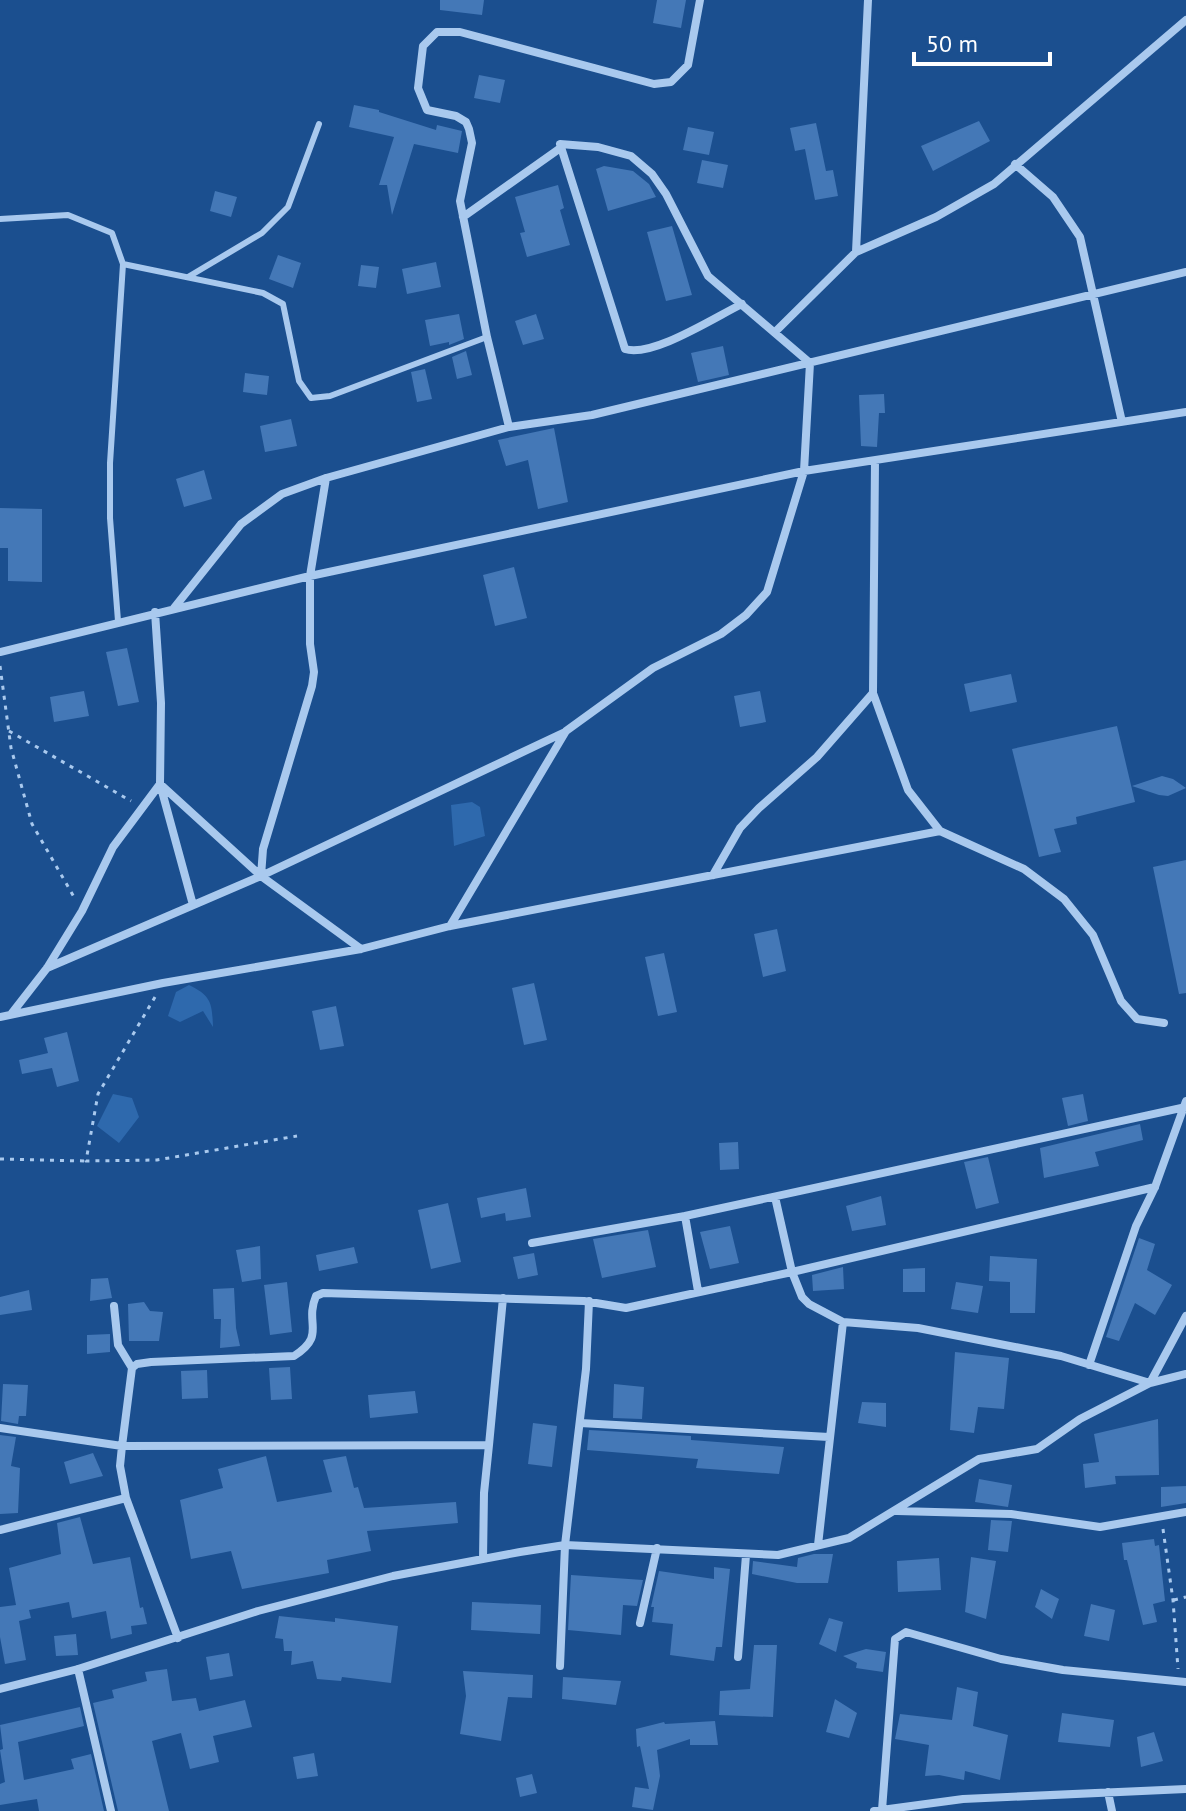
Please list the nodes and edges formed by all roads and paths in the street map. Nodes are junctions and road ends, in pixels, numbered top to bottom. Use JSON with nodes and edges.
{"nodes":[{"id":1,"x":700,"y":0,"type":"edge"},
{"id":2,"x":868,"y":0,"type":"edge"},
{"id":3,"x":1186,"y":20,"type":"edge"},
{"id":4,"x":319,"y":124,"type":"dead end"},
{"id":5,"x":559,"y":149,"type":"junction"},
{"id":6,"x":1015,"y":164,"type":"junction"},
{"id":7,"x":463,"y":217,"type":"junction"},
{"id":8,"x":0,"y":219,"type":"edge"},
{"id":9,"x":856,"y":252,"type":"junction"},
{"id":10,"x":123,"y":264,"type":"junction"},
{"id":11,"x":1186,"y":272,"type":"edge"},
{"id":12,"x":187,"y":278,"type":"junction"},
{"id":13,"x":1093,"y":295,"type":"junction"},
{"id":14,"x":742,"y":304,"type":"junction"},
{"id":15,"x":775,"y":332,"type":"junction"},
{"id":16,"x":487,"y":337,"type":"junction"},
{"id":17,"x":810,"y":363,"type":"junction"},
{"id":18,"x":1186,"y":412,"type":"edge"},
{"id":19,"x":1122,"y":422,"type":"junction"},
{"id":20,"x":509,"y":427,"type":"junction"},
{"id":21,"x":875,"y":461,"type":"junction"},
{"id":22,"x":804,"y":471,"type":"junction"},
{"id":23,"x":326,"y":478,"type":"junction"},
{"id":24,"x":310,"y":576,"type":"junction"},
{"id":25,"x":174,"y":608,"type":"junction"},
{"id":26,"x":155,"y":612,"type":"junction"},
{"id":27,"x":118,"y":621,"type":"junction"},
{"id":28,"x":0,"y":652,"type":"edge"},
{"id":29,"x":0,"y":666,"type":"edge"},
{"id":30,"x":873,"y":693,"type":"junction"},
{"id":31,"x":7,"y":730,"type":"junction"},
{"id":32,"x":566,"y":731,"type":"junction"},
{"id":33,"x":160,"y":784,"type":"junction"},
{"id":34,"x":141,"y":807,"type":"junction"},
{"id":35,"x":940,"y":831,"type":"junction"},
{"id":36,"x":713,"y":875,"type":"junction"},
{"id":37,"x":261,"y":876,"type":"junction"},
{"id":38,"x":193,"y":905,"type":"junction"},
{"id":39,"x":82,"y":911,"type":"junction"},
{"id":40,"x":450,"y":926,"type":"junction"},
{"id":41,"x":361,"y":949,"type":"junction"},
{"id":42,"x":47,"y":968,"type":"junction"},
{"id":43,"x":163,"y":983,"type":"junction"},
{"id":44,"x":11,"y":1014,"type":"junction"},
{"id":45,"x":0,"y":1017,"type":"edge"},
{"id":46,"x":1164,"y":1023,"type":"dead end"},
{"id":47,"x":1185,"y":1105,"type":"edge"},
{"id":48,"x":297,"y":1136,"type":"dead end"},
{"id":49,"x":0,"y":1159,"type":"edge"},
{"id":50,"x":86,"y":1161,"type":"junction"},
{"id":51,"x":1155,"y":1187,"type":"junction"},
{"id":52,"x":775,"y":1197,"type":"junction"},
{"id":53,"x":685,"y":1216,"type":"junction"},
{"id":54,"x":532,"y":1243,"type":"dead end"},
{"id":55,"x":792,"y":1272,"type":"junction"},
{"id":56,"x":698,"y":1291,"type":"junction"},
{"id":57,"x":503,"y":1298,"type":"junction"},
{"id":58,"x":589,"y":1301,"type":"junction"},
{"id":59,"x":114,"y":1306,"type":"dead end"},
{"id":60,"x":1186,"y":1316,"type":"edge"},
{"id":61,"x":843,"y":1322,"type":"junction"},
{"id":62,"x":1089,"y":1365,"type":"junction"},
{"id":63,"x":132,"y":1368,"type":"junction"},
{"id":64,"x":1186,"y":1374,"type":"edge"},
{"id":65,"x":1150,"y":1383,"type":"junction"},
{"id":66,"x":580,"y":1423,"type":"junction"},
{"id":67,"x":0,"y":1428,"type":"edge"},
{"id":68,"x":829,"y":1437,"type":"junction"},
{"id":69,"x":489,"y":1445,"type":"junction"},
{"id":70,"x":122,"y":1446,"type":"junction"},
{"id":71,"x":126,"y":1498,"type":"junction"},
{"id":72,"x":897,"y":1511,"type":"junction"},
{"id":73,"x":1186,"y":1512,"type":"edge"},
{"id":74,"x":1162,"y":1518,"type":"junction"},
{"id":75,"x":0,"y":1530,"type":"edge"},
{"id":76,"x":565,"y":1545,"type":"junction"},
{"id":77,"x":818,"y":1545,"type":"junction"},
{"id":78,"x":657,"y":1548,"type":"junction"},
{"id":79,"x":746,"y":1555,"type":"junction"},
{"id":80,"x":483,"y":1559,"type":"junction"},
{"id":81,"x":1186,"y":1597,"type":"edge"},
{"id":82,"x":1173,"y":1600,"type":"junction"},
{"id":83,"x":640,"y":1623,"type":"dead end"},
{"id":84,"x":178,"y":1638,"type":"junction"},
{"id":85,"x":738,"y":1657,"type":"dead end"},
{"id":86,"x":560,"y":1666,"type":"dead end"},
{"id":87,"x":78,"y":1669,"type":"junction"},
{"id":88,"x":1182,"y":1681,"type":"edge"},
{"id":89,"x":0,"y":1689,"type":"edge"},
{"id":90,"x":1186,"y":1789,"type":"edge"},
{"id":91,"x":1108,"y":1792,"type":"junction"},
{"id":92,"x":878,"y":1810,"type":"edge"},
{"id":93,"x":111,"y":1811,"type":"edge"},
{"id":94,"x":1112,"y":1811,"type":"edge"}],
"edges":[{"from":1,"to":7,"type":"street"},
{"from":2,"to":9,"type":"street"},
{"from":3,"to":6,"type":"street"},
{"from":4,"to":12,"type":"lane"},
{"from":5,"to":7,"type":"street"},
{"from":5,"to":14,"type":"street"},
{"from":5,"to":14,"type":"street"},
{"from":6,"to":9,"type":"street"},
{"from":6,"to":13,"type":"street"},
{"from":7,"to":16,"type":"street"},
{"from":8,"to":10,"type":"lane"},
{"from":9,"to":15,"type":"street"},
{"from":10,"to":12,"type":"lane"},
{"from":10,"to":27,"type":"lane"},
{"from":11,"to":13,"type":"street"},
{"from":12,"to":16,"type":"lane"},
{"from":13,"to":17,"type":"street"},
{"from":13,"to":19,"type":"street"},
{"from":14,"to":15,"type":"street"},
{"from":15,"to":17,"type":"street"},
{"from":16,"to":20,"type":"street"},
{"from":17,"to":20,"type":"street"},
{"from":17,"to":22,"type":"street"},
{"from":18,"to":19,"type":"street"},
{"from":19,"to":21,"type":"street"},
{"from":20,"to":23,"type":"street"},
{"from":21,"to":22,"type":"street"},
{"from":21,"to":30,"type":"street"},
{"from":22,"to":24,"type":"street"},
{"from":22,"to":32,"type":"street"},
{"from":23,"to":24,"type":"street"},
{"from":23,"to":25,"type":"street"},
{"from":24,"to":25,"type":"street"},
{"from":24,"to":37,"type":"street"},
{"from":25,"to":26,"type":"street"},
{"from":26,"to":27,"type":"street"},
{"from":26,"to":33,"type":"street"},
{"from":27,"to":28,"type":"street"},
{"from":29,"to":31,"type":"path"},
{"from":30,"to":35,"type":"street"},
{"from":30,"to":36,"type":"street"},
{"from":31,"to":34,"type":"path"},
{"from":31,"to":39,"type":"path"},
{"from":32,"to":37,"type":"street"},
{"from":32,"to":40,"type":"street"},
{"from":33,"to":34,"type":"street"},
{"from":33,"to":37,"type":"street"},
{"from":33,"to":38,"type":"street"},
{"from":34,"to":39,"type":"street"},
{"from":35,"to":36,"type":"street"},
{"from":35,"to":46,"type":"street"},
{"from":36,"to":40,"type":"street"},
{"from":37,"to":38,"type":"street"},
{"from":37,"to":41,"type":"street"},
{"from":38,"to":42,"type":"street"},
{"from":39,"to":42,"type":"street"},
{"from":40,"to":41,"type":"street"},
{"from":41,"to":43,"type":"street"},
{"from":42,"to":44,"type":"street"},
{"from":43,"to":44,"type":"street"},
{"from":43,"to":50,"type":"path"},
{"from":44,"to":45,"type":"street"},
{"from":47,"to":51,"type":"street"},
{"from":47,"to":52,"type":"street"},
{"from":48,"to":50,"type":"path"},
{"from":49,"to":50,"type":"path"},
{"from":51,"to":55,"type":"street"},
{"from":51,"to":62,"type":"street"},
{"from":52,"to":53,"type":"street"},
{"from":52,"to":55,"type":"street"},
{"from":53,"to":54,"type":"street"},
{"from":53,"to":56,"type":"street"},
{"from":55,"to":56,"type":"street"},
{"from":55,"to":61,"type":"street"},
{"from":56,"to":58,"type":"street"},
{"from":57,"to":58,"type":"street"},
{"from":57,"to":63,"type":"street"},
{"from":57,"to":69,"type":"street"},
{"from":58,"to":66,"type":"street"},
{"from":59,"to":63,"type":"street"},
{"from":60,"to":65,"type":"street"},
{"from":61,"to":62,"type":"street"},
{"from":61,"to":68,"type":"street"},
{"from":62,"to":65,"type":"street"},
{"from":63,"to":70,"type":"street"},
{"from":64,"to":65,"type":"street"},
{"from":65,"to":72,"type":"street"},
{"from":66,"to":68,"type":"street"},
{"from":66,"to":76,"type":"street"},
{"from":67,"to":70,"type":"street"},
{"from":68,"to":77,"type":"street"},
{"from":69,"to":70,"type":"street"},
{"from":69,"to":80,"type":"street"},
{"from":70,"to":71,"type":"street"},
{"from":71,"to":75,"type":"street"},
{"from":71,"to":84,"type":"street"},
{"from":72,"to":74,"type":"street"},
{"from":72,"to":77,"type":"street"},
{"from":73,"to":74,"type":"street"},
{"from":74,"to":82,"type":"path"},
{"from":76,"to":78,"type":"street"},
{"from":76,"to":80,"type":"street"},
{"from":76,"to":86,"type":"street"},
{"from":77,"to":79,"type":"street"},
{"from":78,"to":79,"type":"street"},
{"from":78,"to":83,"type":"street"},
{"from":79,"to":85,"type":"street"},
{"from":80,"to":84,"type":"street"},
{"from":81,"to":82,"type":"path"},
{"from":82,"to":88,"type":"path"},
{"from":84,"to":87,"type":"street"},
{"from":87,"to":89,"type":"street"},
{"from":87,"to":93,"type":"street"},
{"from":88,"to":92,"type":"street"},
{"from":90,"to":91,"type":"street"},
{"from":91,"to":92,"type":"street"},
{"from":91,"to":94,"type":"street"}]}
